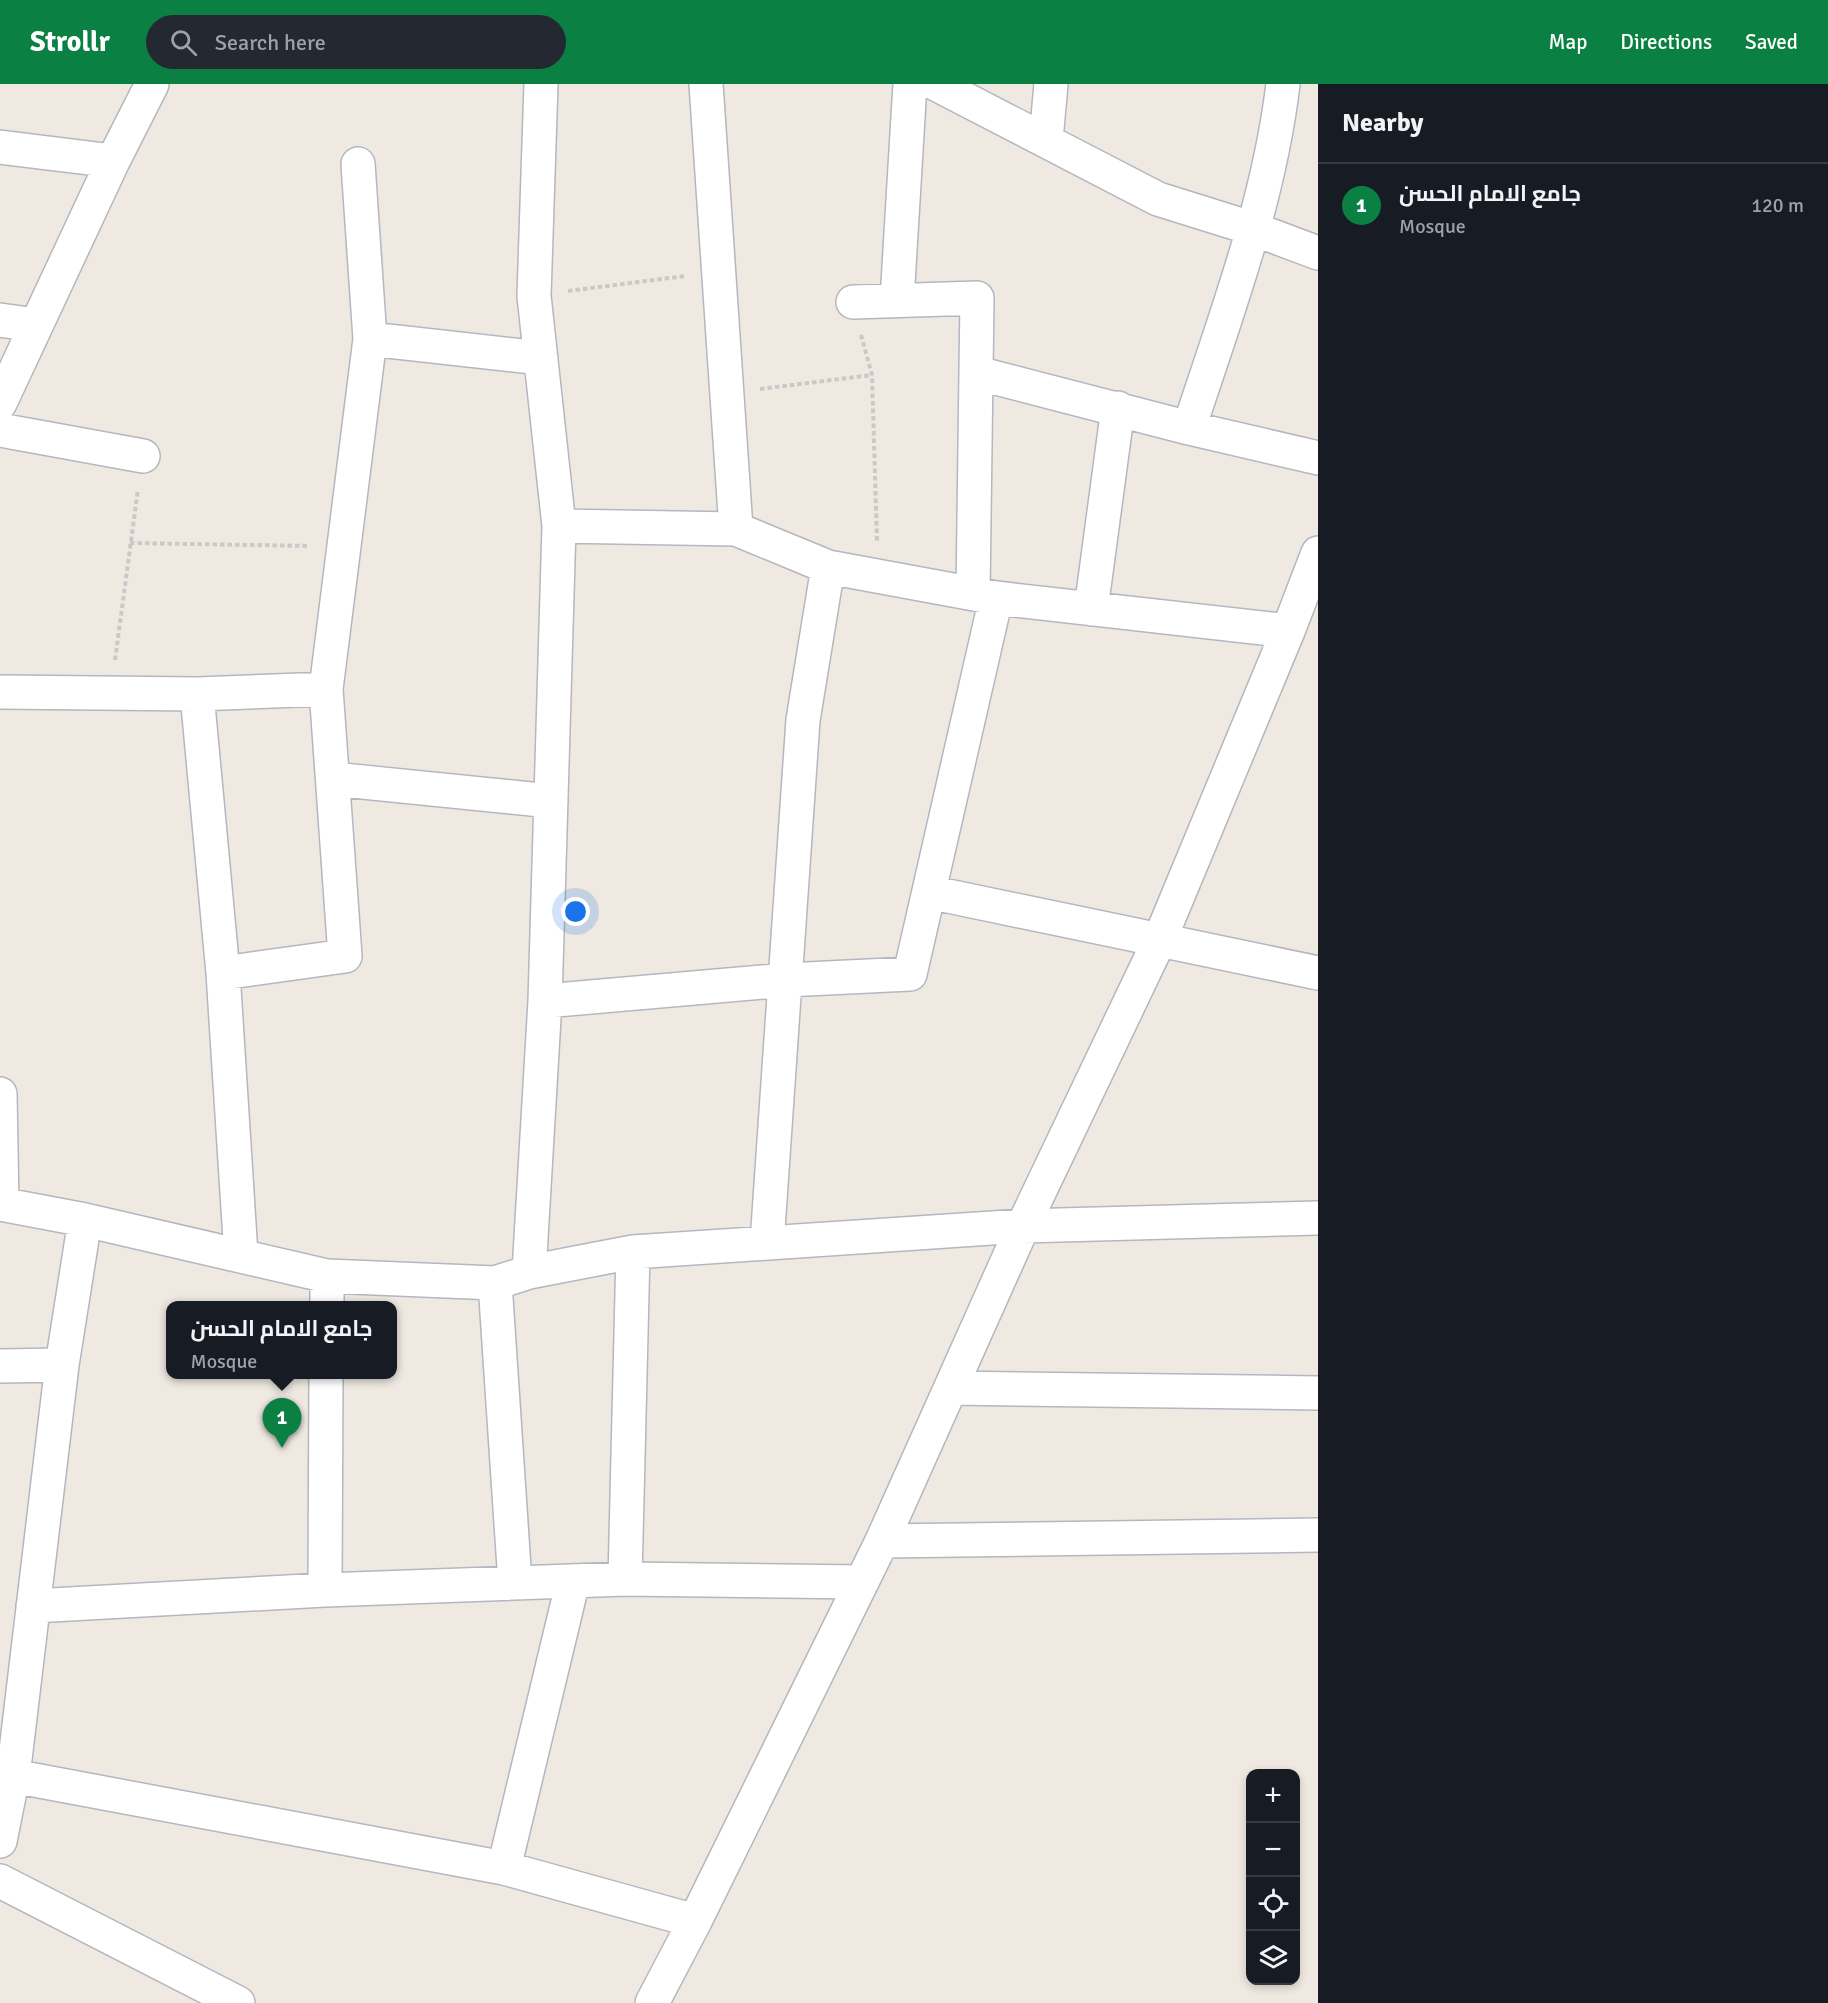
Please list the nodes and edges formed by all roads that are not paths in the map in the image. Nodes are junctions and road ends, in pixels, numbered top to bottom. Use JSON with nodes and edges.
{"nodes":[{"id":1,"x":152,"y":84,"type":"edge"},
{"id":2,"x":540,"y":84,"type":"edge"},
{"id":3,"x":706,"y":84,"type":"edge"},
{"id":4,"x":910,"y":84,"type":"edge"},
{"id":5,"x":936,"y":84,"type":"edge"},
{"id":6,"x":1052,"y":84,"type":"edge"},
{"id":7,"x":1283,"y":84,"type":"edge"},
{"id":8,"x":972,"y":93,"type":"edge"},
{"id":9,"x":1046,"y":140,"type":"junction"},
{"id":10,"x":0,"y":147,"type":"edge"},
{"id":11,"x":113,"y":161,"type":"junction"},
{"id":12,"x":358,"y":164,"type":"dead end"},
{"id":13,"x":1254,"y":229,"type":"junction"},
{"id":14,"x":1318,"y":253,"type":"edge"},
{"id":15,"x":897,"y":300,"type":"junction"},
{"id":16,"x":853,"y":302,"type":"road end"},
{"id":17,"x":0,"y":320,"type":"edge"},
{"id":18,"x":36,"y":325,"type":"junction"},
{"id":19,"x":370,"y":339,"type":"junction"},
{"id":20,"x":541,"y":358,"type":"junction"},
{"id":21,"x":976,"y":373,"type":"junction"},
{"id":22,"x":0,"y":404,"type":"edge"},
{"id":23,"x":1118,"y":408,"type":"junction"},
{"id":24,"x":1189,"y":428,"type":"junction"},
{"id":25,"x":0,"y":430,"type":"edge"},
{"id":26,"x":143,"y":456,"type":"road end"},
{"id":27,"x":1318,"y":458,"type":"edge"},
{"id":28,"x":558,"y":526,"type":"junction"},
{"id":29,"x":736,"y":529,"type":"junction"},
{"id":30,"x":1318,"y":553,"type":"edge"},
{"id":31,"x":828,"y":567,"type":"junction"},
{"id":32,"x":985,"y":596,"type":"junction"},
{"id":33,"x":1091,"y":609,"type":"junction"},
{"id":34,"x":1288,"y":631,"type":"junction"},
{"id":35,"x":326,"y":689,"type":"junction"},
{"id":36,"x":0,"y":692,"type":"edge"},
{"id":37,"x":197,"y":694,"type":"junction"},
{"id":38,"x":333,"y":779,"type":"junction"},
{"id":39,"x":551,"y":801,"type":"junction"},
{"id":40,"x":929,"y":892,"type":"junction"},
{"id":41,"x":1160,"y":939,"type":"junction"},
{"id":42,"x":223,"y":973,"type":"junction"},
{"id":43,"x":1318,"y":973,"type":"edge"},
{"id":44,"x":786,"y":980,"type":"junction"},
{"id":45,"x":544,"y":1001,"type":"junction"},
{"id":46,"x":0,"y":1094,"type":"edge"},
{"id":47,"x":1,"y":1204,"type":"edge"},
{"id":48,"x":1318,"y":1218,"type":"edge"},
{"id":49,"x":85,"y":1220,"type":"junction"},
{"id":50,"x":1023,"y":1226,"type":"junction"},
{"id":51,"x":767,"y":1243,"type":"junction"},
{"id":52,"x":633,"y":1252,"type":"junction"},
{"id":53,"x":241,"y":1255,"type":"junction"},
{"id":54,"x":529,"y":1272,"type":"junction"},
{"id":55,"x":495,"y":1283,"type":"junction"},
{"id":56,"x":327,"y":1291,"type":"edge"},
{"id":57,"x":62,"y":1365,"type":"junction"},
{"id":58,"x":0,"y":1366,"type":"edge"},
{"id":59,"x":326,"y":1379,"type":"edge"},
{"id":60,"x":951,"y":1388,"type":"junction"},
{"id":61,"x":1318,"y":1393,"type":"edge"},
{"id":62,"x":1318,"y":1535,"type":"edge"},
{"id":63,"x":882,"y":1541,"type":"junction"},
{"id":64,"x":625,"y":1579,"type":"junction"},
{"id":65,"x":573,"y":1581,"type":"junction"},
{"id":66,"x":862,"y":1582,"type":"junction"},
{"id":67,"x":514,"y":1583,"type":"junction"},
{"id":68,"x":325,"y":1590,"type":"junction"},
{"id":69,"x":33,"y":1606,"type":"junction"},
{"id":70,"x":13,"y":1776,"type":"junction"},
{"id":71,"x":0,"y":1840,"type":"edge"},
{"id":72,"x":504,"y":1868,"type":"junction"},
{"id":73,"x":0,"y":1881,"type":"edge"},
{"id":74,"x":695,"y":1921,"type":"junction"},
{"id":75,"x":238,"y":2003,"type":"edge"},
{"id":76,"x":652,"y":2003,"type":"edge"}],
"edges":[{"from":1,"to":11,"type":"street"},
{"from":2,"to":20,"type":"street"},
{"from":3,"to":29,"type":"street"},
{"from":4,"to":15,"type":"street"},
{"from":5,"to":8,"type":"street"},
{"from":6,"to":9,"type":"street"},
{"from":7,"to":13,"type":"street"},
{"from":8,"to":9,"type":"street"},
{"from":9,"to":13,"type":"street"},
{"from":10,"to":11,"type":"street"},
{"from":11,"to":18,"type":"street"},
{"from":12,"to":19,"type":"street"},
{"from":13,"to":14,"type":"street"},
{"from":13,"to":24,"type":"street"},
{"from":15,"to":16,"type":"street"},
{"from":15,"to":21,"type":"street"},
{"from":17,"to":18,"type":"street"},
{"from":18,"to":22,"type":"street"},
{"from":19,"to":20,"type":"street"},
{"from":19,"to":35,"type":"street"},
{"from":20,"to":28,"type":"street"},
{"from":21,"to":23,"type":"street"},
{"from":21,"to":32,"type":"street"},
{"from":23,"to":24,"type":"street"},
{"from":23,"to":33,"type":"street"},
{"from":24,"to":27,"type":"street"},
{"from":25,"to":26,"type":"street"},
{"from":28,"to":29,"type":"street"},
{"from":28,"to":39,"type":"street"},
{"from":29,"to":31,"type":"street"},
{"from":30,"to":34,"type":"street"},
{"from":31,"to":32,"type":"street"},
{"from":31,"to":44,"type":"street"},
{"from":32,"to":33,"type":"street"},
{"from":32,"to":40,"type":"street"},
{"from":33,"to":34,"type":"street"},
{"from":34,"to":41,"type":"street"},
{"from":35,"to":37,"type":"street"},
{"from":35,"to":38,"type":"street"},
{"from":36,"to":37,"type":"street"},
{"from":37,"to":42,"type":"street"},
{"from":38,"to":39,"type":"street"},
{"from":38,"to":42,"type":"street"},
{"from":39,"to":45,"type":"street"},
{"from":40,"to":41,"type":"street"},
{"from":40,"to":44,"type":"street"},
{"from":41,"to":43,"type":"street"},
{"from":41,"to":50,"type":"street"},
{"from":42,"to":53,"type":"street"},
{"from":44,"to":45,"type":"street"},
{"from":44,"to":51,"type":"street"},
{"from":45,"to":54,"type":"street"},
{"from":46,"to":47,"type":"street"},
{"from":47,"to":49,"type":"street"},
{"from":48,"to":50,"type":"street"},
{"from":49,"to":53,"type":"street"},
{"from":49,"to":57,"type":"street"},
{"from":50,"to":51,"type":"street"},
{"from":50,"to":60,"type":"street"},
{"from":51,"to":52,"type":"street"},
{"from":52,"to":54,"type":"street"},
{"from":52,"to":64,"type":"street"},
{"from":53,"to":56,"type":"street"},
{"from":54,"to":55,"type":"street"},
{"from":55,"to":56,"type":"street"},
{"from":55,"to":67,"type":"street"},
{"from":57,"to":58,"type":"street"},
{"from":57,"to":69,"type":"street"},
{"from":59,"to":68,"type":"street"},
{"from":60,"to":61,"type":"street"},
{"from":60,"to":63,"type":"street"},
{"from":62,"to":63,"type":"street"},
{"from":63,"to":66,"type":"street"},
{"from":64,"to":65,"type":"street"},
{"from":64,"to":66,"type":"street"},
{"from":65,"to":67,"type":"street"},
{"from":65,"to":72,"type":"street"},
{"from":66,"to":74,"type":"street"},
{"from":67,"to":68,"type":"street"},
{"from":68,"to":69,"type":"street"},
{"from":69,"to":70,"type":"street"},
{"from":70,"to":71,"type":"street"},
{"from":70,"to":72,"type":"street"},
{"from":72,"to":74,"type":"street"},
{"from":73,"to":75,"type":"street"},
{"from":74,"to":76,"type":"street"}]}
